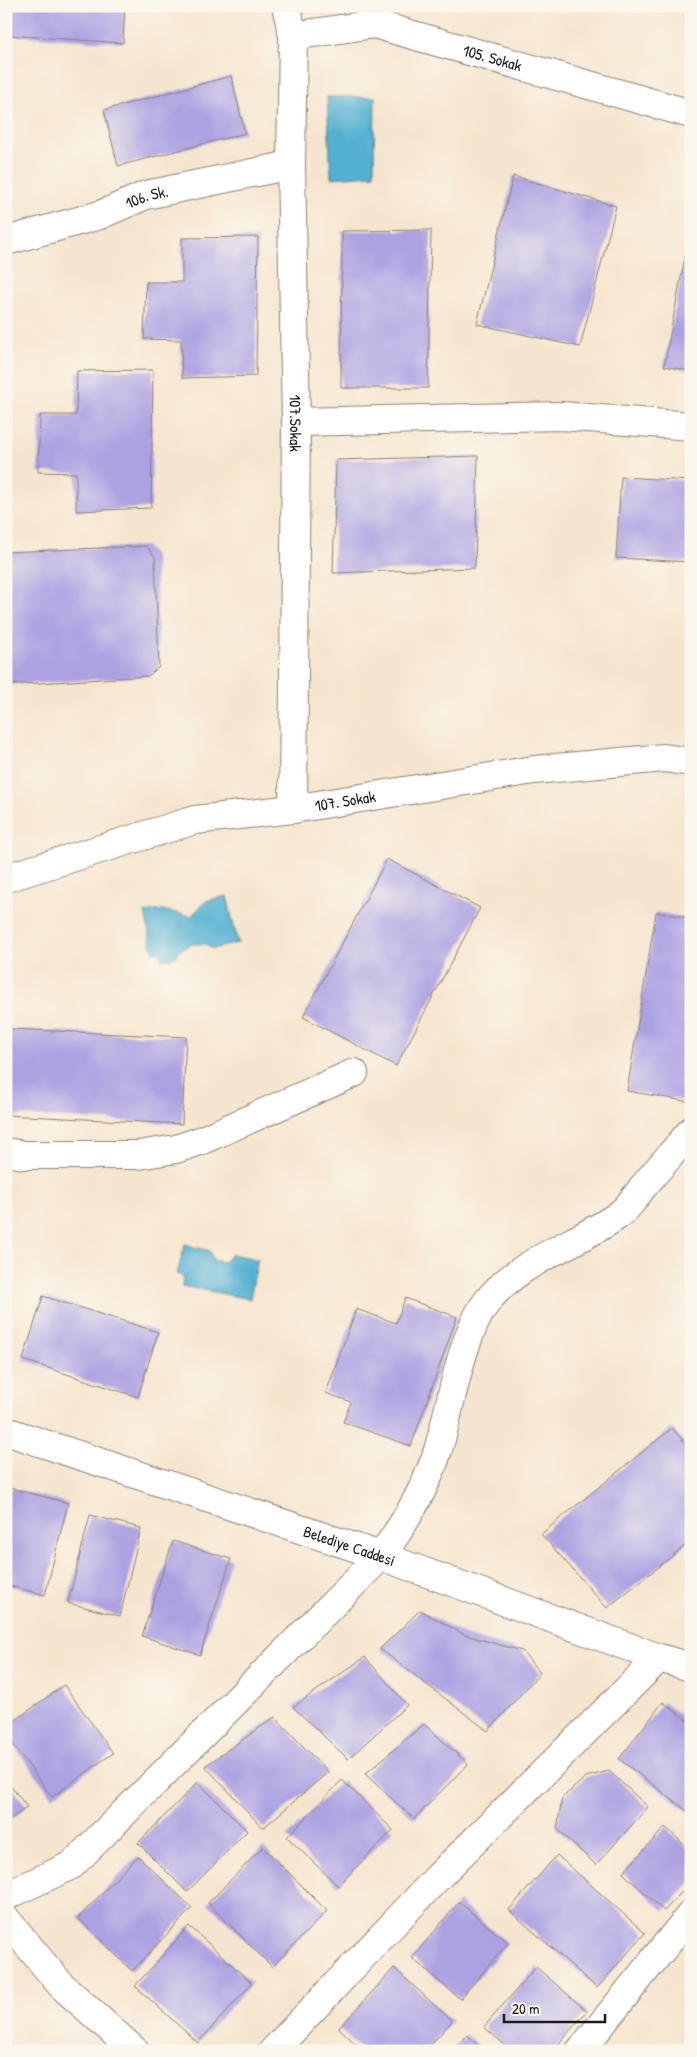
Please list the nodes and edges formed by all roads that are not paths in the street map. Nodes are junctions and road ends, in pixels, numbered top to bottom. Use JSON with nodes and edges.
{"nodes":[{"id":1,"x":286,"y":6,"type":"edge"},
{"id":2,"x":293,"y":36,"type":"junction"},
{"id":3,"x":691,"y":114,"type":"edge"},
{"id":4,"x":291,"y":165,"type":"junction"},
{"id":5,"x":6,"y":241,"type":"edge"},
{"id":6,"x":296,"y":422,"type":"junction"},
{"id":7,"x":691,"y":426,"type":"edge"},
{"id":8,"x":691,"y":762,"type":"edge"},
{"id":9,"x":293,"y":808,"type":"junction"},
{"id":10,"x":6,"y":878,"type":"edge"},
{"id":11,"x":354,"y":1073,"type":"dead end"},
{"id":12,"x":691,"y":1130,"type":"edge"},
{"id":13,"x":6,"y":1152,"type":"edge"},
{"id":14,"x":6,"y":1431,"type":"edge"},
{"id":15,"x":380,"y":1556,"type":"junction"},
{"id":16,"x":660,"y":1658,"type":"junction"},
{"id":17,"x":691,"y":1668,"type":"edge"},
{"id":18,"x":6,"y":1896,"type":"edge"},
{"id":19,"x":691,"y":1914,"type":"edge"},
{"id":20,"x":6,"y":1919,"type":"edge"},
{"id":21,"x":135,"y":2051,"type":"edge"},
{"id":22,"x":273,"y":2051,"type":"edge"},
{"id":23,"x":580,"y":2051,"type":"edge"}],
"edges":[{"from":1,"to":2,"type":"street","name":"107.Sokak"},
{"from":2,"to":3,"type":"street","name":"105. Sokak"},
{"from":2,"to":4,"type":"street","name":"107.Sokak"},
{"from":4,"to":5,"type":"street","name":"106. Sk."},
{"from":4,"to":6,"type":"street","name":"107.Sokak"},
{"from":6,"to":7,"type":"street"},
{"from":6,"to":9,"type":"street","name":"107.Sokak"},
{"from":8,"to":9,"type":"street","name":"107. Sokak"},
{"from":9,"to":10,"type":"street","name":"107. Sokak"},
{"from":11,"to":13,"type":"street"},
{"from":12,"to":15,"type":"street"},
{"from":14,"to":15,"type":"street","name":"Belediye Caddesi"},
{"from":15,"to":16,"type":"street","name":"Belediye Caddesi"},
{"from":15,"to":18,"type":"street"},
{"from":16,"to":17,"type":"street","name":"Belediye Caddesi"},
{"from":16,"to":22,"type":"street"},
{"from":19,"to":23,"type":"street"},
{"from":20,"to":21,"type":"street"}]}
